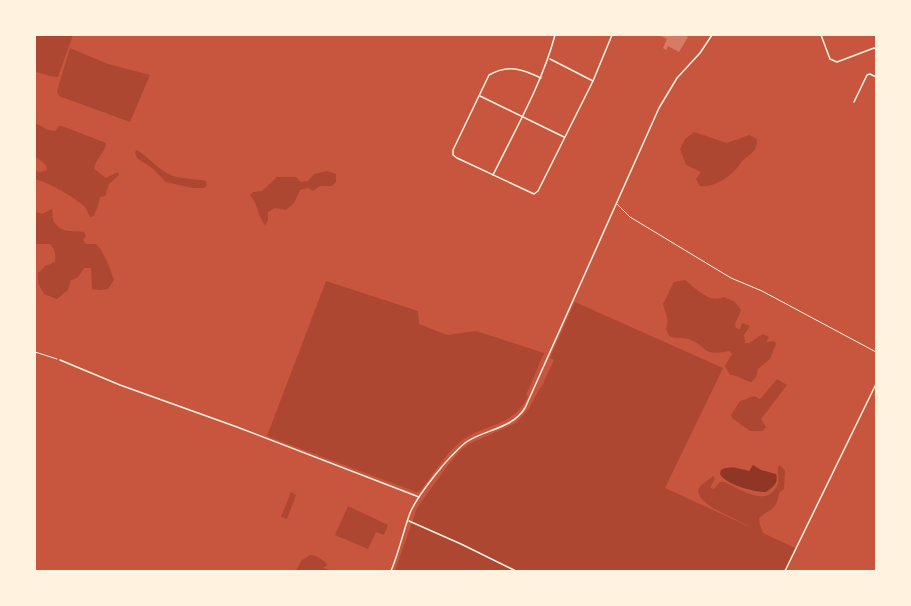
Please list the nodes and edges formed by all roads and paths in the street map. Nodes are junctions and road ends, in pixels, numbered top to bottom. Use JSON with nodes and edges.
{"nodes":[{"id":1,"x":555,"y":35,"type":"edge"},
{"id":2,"x":612,"y":35,"type":"edge"},
{"id":3,"x":712,"y":35,"type":"edge"},
{"id":4,"x":821,"y":35,"type":"edge"},
{"id":5,"x":876,"y":49,"type":"edge"},
{"id":6,"x":549,"y":59,"type":"junction"},
{"id":7,"x":876,"y":77,"type":"edge"},
{"id":8,"x":540,"y":78,"type":"junction"},
{"id":9,"x":593,"y":81,"type":"junction"},
{"id":10,"x":480,"y":96,"type":"junction"},
{"id":11,"x":854,"y":102,"type":"dead end"},
{"id":12,"x":522,"y":117,"type":"junction"},
{"id":13,"x":564,"y":138,"type":"junction"},
{"id":14,"x":493,"y":175,"type":"junction"},
{"id":15,"x":616,"y":204,"type":"junction"},
{"id":16,"x":35,"y":352,"type":"edge"},
{"id":17,"x":876,"y":352,"type":"edge"},
{"id":18,"x":60,"y":360,"type":"joint"},
{"id":19,"x":876,"y":384,"type":"edge"},
{"id":20,"x":419,"y":497,"type":"junction"},
{"id":21,"x":408,"y":521,"type":"junction"},
{"id":22,"x":391,"y":571,"type":"edge"},
{"id":23,"x":516,"y":571,"type":"edge"},
{"id":24,"x":786,"y":571,"type":"edge"}],
"edges":[{"from":1,"to":6,"type":"street"},
{"from":2,"to":9,"type":"street"},
{"from":3,"to":15,"type":"street"},
{"from":4,"to":5,"type":"street"},
{"from":6,"to":8,"type":"street"},
{"from":6,"to":9,"type":"street"},
{"from":7,"to":11,"type":"street"},
{"from":8,"to":10,"type":"street"},
{"from":8,"to":12,"type":"street"},
{"from":9,"to":13,"type":"street"},
{"from":10,"to":12,"type":"street"},
{"from":10,"to":14,"type":"street"},
{"from":12,"to":13,"type":"street"},
{"from":12,"to":14,"type":"street"},
{"from":13,"to":14,"type":"street"},
{"from":15,"to":17,"type":"lane"},
{"from":15,"to":20,"type":"street"},
{"from":16,"to":18,"type":"path"},
{"from":18,"to":20,"type":"street"},
{"from":19,"to":24,"type":"street"},
{"from":20,"to":21,"type":"street"},
{"from":21,"to":22,"type":"street"},
{"from":21,"to":23,"type":"street"}]}
